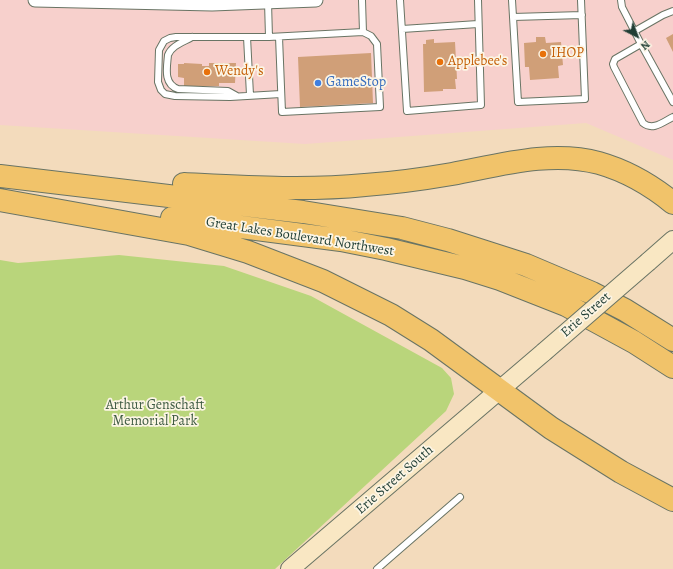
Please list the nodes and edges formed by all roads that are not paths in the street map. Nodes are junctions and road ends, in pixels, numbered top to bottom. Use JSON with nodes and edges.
{"nodes":[{"id":1,"x":34,"y":0,"type":"edge"},
{"id":2,"x":316,"y":0,"type":"edge"},
{"id":3,"x":362,"y":0,"type":"edge"},
{"id":4,"x":400,"y":0,"type":"edge"},
{"id":5,"x":478,"y":0,"type":"edge"},
{"id":6,"x":512,"y":0,"type":"edge"},
{"id":7,"x":581,"y":0,"type":"edge"},
{"id":8,"x":621,"y":0,"type":"edge"},
{"id":9,"x":62,"y":1,"type":"edge"},
{"id":10,"x":232,"y":2,"type":"edge"},
{"id":11,"x":268,"y":2,"type":"junction"},
{"id":12,"x":673,"y":11,"type":"edge"},
{"id":13,"x":582,"y":15,"type":"junction"},
{"id":14,"x":513,"y":17,"type":"junction"},
{"id":15,"x":478,"y":24,"type":"junction"},
{"id":16,"x":402,"y":29,"type":"junction"},
{"id":17,"x":363,"y":32,"type":"junction"},
{"id":18,"x":635,"y":32,"type":"junction"},
{"id":19,"x":194,"y":36,"type":"junction"},
{"id":20,"x":279,"y":36,"type":"junction"},
{"id":21,"x":247,"y":37,"type":"junction"},
{"id":22,"x":269,"y":37,"type":"junction"},
{"id":23,"x":641,"y":44,"type":"junction"},
{"id":24,"x":281,"y":94,"type":"junction"},
{"id":25,"x":250,"y":95,"type":"junction"},
{"id":26,"x":237,"y":96,"type":"junction"},
{"id":27,"x":673,"y":102,"type":"edge"},
{"id":28,"x":673,"y":117,"type":"edge"},
{"id":29,"x":0,"y":173,"type":"edge"},
{"id":30,"x":0,"y":176,"type":"edge"},
{"id":31,"x":0,"y":199,"type":"edge"},
{"id":32,"x":673,"y":203,"type":"edge"},
{"id":33,"x":673,"y":240,"type":"edge"},
{"id":34,"x":673,"y":340,"type":"edge"},
{"id":35,"x":673,"y":367,"type":"edge"},
{"id":36,"x":499,"y":390,"type":"junction"},
{"id":37,"x":460,"y":497,"type":"dead end"},
{"id":38,"x":673,"y":500,"type":"edge"},
{"id":39,"x":290,"y":569,"type":"edge"},
{"id":40,"x":377,"y":569,"type":"edge"}],
"edges":[{"from":1,"to":9,"type":"street"},
{"from":2,"to":11,"type":"street"},
{"from":3,"to":17,"type":"lane"},
{"from":4,"to":16,"type":"lane"},
{"from":5,"to":15,"type":"lane"},
{"from":6,"to":14,"type":"lane"},
{"from":7,"to":13,"type":"lane"},
{"from":8,"to":18,"type":"lane"},
{"from":9,"to":10,"type":"street"},
{"from":10,"to":11,"type":"street"},
{"from":11,"to":22,"type":"lane"},
{"from":12,"to":18,"type":"lane"},
{"from":13,"to":14,"type":"lane"},
{"from":13,"to":14,"type":"lane"},
{"from":15,"to":16,"type":"lane"},
{"from":15,"to":16,"type":"lane"},
{"from":17,"to":20,"type":"lane"},
{"from":17,"to":24,"type":"lane"},
{"from":18,"to":23,"type":"lane"},
{"from":19,"to":21,"type":"lane"},
{"from":19,"to":26,"type":"lane"},
{"from":19,"to":26,"type":"lane"},
{"from":20,"to":22,"type":"lane"},
{"from":20,"to":24,"type":"lane"},
{"from":21,"to":22,"type":"lane"},
{"from":21,"to":25,"type":"lane"},
{"from":23,"to":27,"type":"lane"},
{"from":23,"to":28,"type":"lane"},
{"from":24,"to":25,"type":"lane"},
{"from":25,"to":26,"type":"lane"},
{"from":29,"to":32,"type":"highway"},
{"from":30,"to":34,"type":"highway","name":"Great Lakes Boulevard Northwest"},
{"from":31,"to":35,"type":"highway","name":"Great Lakes Boulevard Northwest"},
{"from":31,"to":36,"type":"highway"},
{"from":33,"to":36,"type":"main road","name":"Erie Street","bridge":true},
{"from":36,"to":38,"type":"highway"},
{"from":36,"to":39,"type":"main road","name":"Erie Street South"},
{"from":37,"to":40,"type":"lane"}]}
